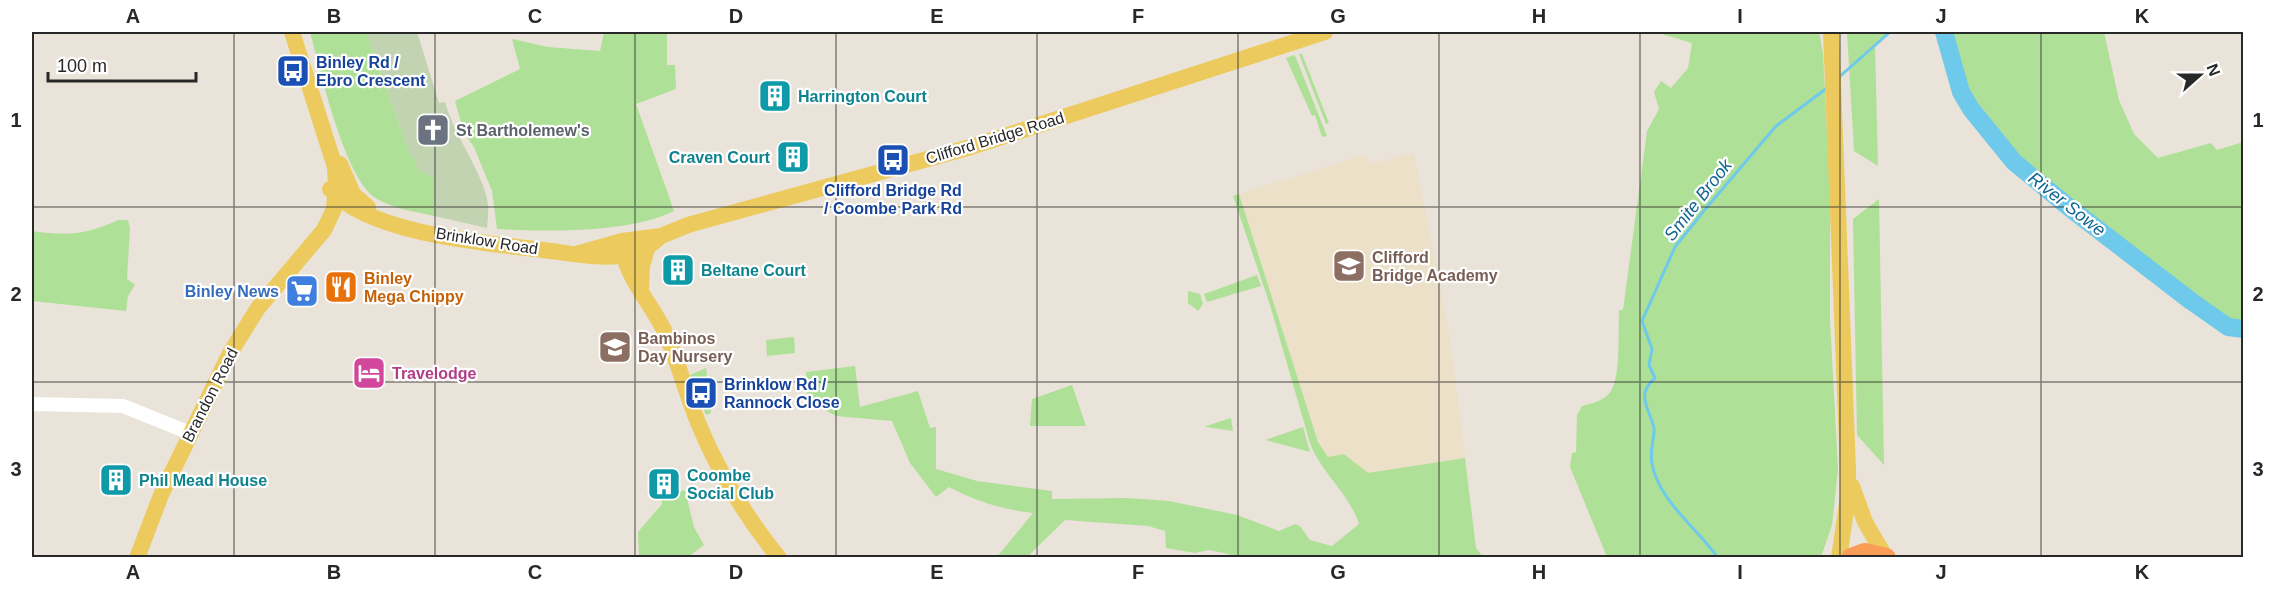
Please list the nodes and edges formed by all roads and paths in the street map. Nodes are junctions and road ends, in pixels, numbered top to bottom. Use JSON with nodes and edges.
{"nodes":[{"id":1,"x":292,"y":32,"type":"edge"},
{"id":2,"x":1325,"y":32,"type":"edge"},
{"id":3,"x":1831,"y":32,"type":"edge"},
{"id":4,"x":322,"y":129,"type":"junction"},
{"id":5,"x":328,"y":193,"type":"junction"},
{"id":6,"x":353,"y":194,"type":"junction"},
{"id":7,"x":398,"y":225,"type":"junction"},
{"id":8,"x":324,"y":230,"type":"junction"},
{"id":9,"x":661,"y":236,"type":"junction"},
{"id":10,"x":308,"y":247,"type":"junction"},
{"id":11,"x":622,"y":248,"type":"junction"},
{"id":12,"x":647,"y":249,"type":"junction"},
{"id":13,"x":576,"y":254,"type":"joint"},
{"id":14,"x":641,"y":290,"type":"junction"},
{"id":15,"x":32,"y":405,"type":"edge"},
{"id":16,"x":190,"y":432,"type":"junction"},
{"id":17,"x":1848,"y":470,"type":"junction"},
{"id":18,"x":137,"y":558,"type":"edge"},
{"id":19,"x":779,"y":558,"type":"edge"},
{"id":20,"x":1839,"y":558,"type":"edge"},
{"id":21,"x":1851,"y":558,"type":"edge"},
{"id":22,"x":1886,"y":558,"type":"edge"}],
"edges":[{"from":1,"to":4,"type":"main road"},
{"from":2,"to":9,"type":"main road","name":"Clifford Bridge Road"},
{"from":3,"to":17,"type":"main road"},
{"from":4,"to":5,"type":"main road"},
{"from":4,"to":6,"type":"main road"},
{"from":5,"to":6,"type":"main road"},
{"from":5,"to":7,"type":"main road","name":"Brinklow Road"},
{"from":5,"to":8,"type":"main road","name":"Brandon Road"},
{"from":5,"to":10,"type":"main road","name":"Brandon Road"},
{"from":6,"to":7,"type":"main road","name":"Brinklow Road"},
{"from":7,"to":8,"type":"main road"},
{"from":7,"to":13,"type":"main road","name":"Brinklow Road"},
{"from":8,"to":10,"type":"main road","name":"Brandon Road"},
{"from":9,"to":11,"type":"main road","name":"Clifford Bridge Road"},
{"from":9,"to":12,"type":"main road","name":"Clifford Bridge Road"},
{"from":10,"to":16,"type":"main road","name":"Brandon Road"},
{"from":11,"to":12,"type":"main road","name":"Clifford Bridge Road"},
{"from":11,"to":13,"type":"main road","name":"Clifford Bridge Road"},
{"from":11,"to":14,"type":"main road"},
{"from":12,"to":14,"type":"main road"},
{"from":14,"to":19,"type":"main road"},
{"from":15,"to":16,"type":"street"},
{"from":16,"to":18,"type":"main road","name":"Brandon Road"},
{"from":17,"to":20,"type":"main road"},
{"from":17,"to":22,"type":"main road"},
{"from":21,"to":22,"type":"highway"}]}
